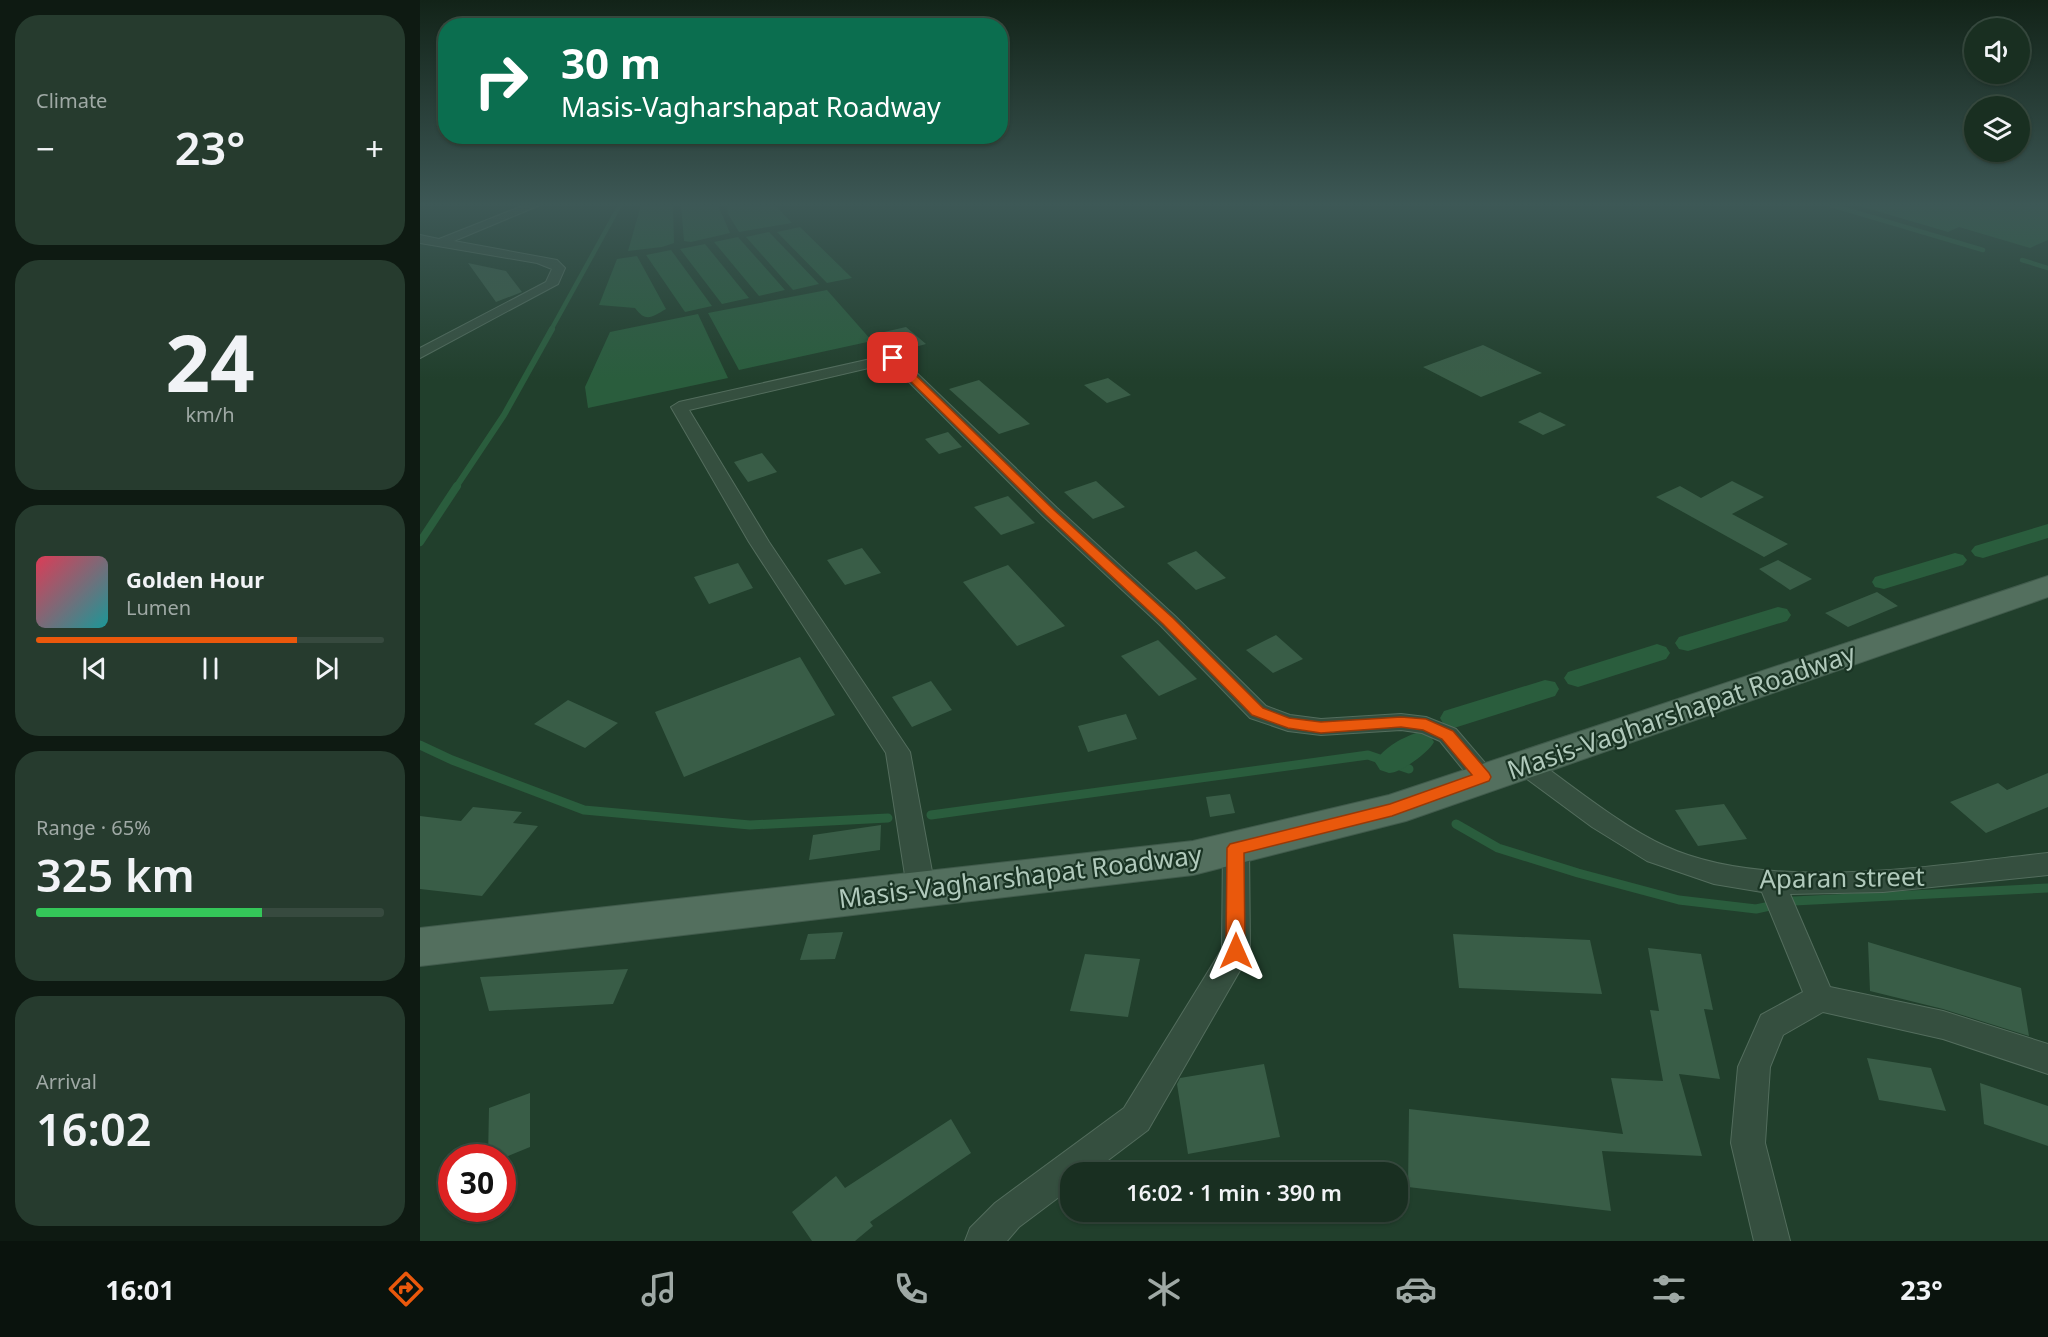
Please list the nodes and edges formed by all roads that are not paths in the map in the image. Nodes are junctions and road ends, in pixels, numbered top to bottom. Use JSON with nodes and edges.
{"nodes":[{"id":1,"x":552,"y":263,"type":"edge"},
{"id":2,"x":420,"y":354,"type":"edge"},
{"id":3,"x":2048,"y":586,"type":"edge"},
{"id":4,"x":1524,"y":764,"type":"junction"},
{"id":5,"x":1483,"y":777,"type":"junction"},
{"id":6,"x":1236,"y":848,"type":"junction"},
{"id":7,"x":2048,"y":864,"type":"edge"},
{"id":8,"x":1772,"y":883,"type":"junction"},
{"id":9,"x":921,"y":888,"type":"junction"},
{"id":10,"x":420,"y":948,"type":"edge"},
{"id":11,"x":1820,"y":998,"type":"junction"},
{"id":12,"x":2048,"y":1059,"type":"edge"},
{"id":13,"x":983,"y":1241,"type":"edge"},
{"id":14,"x":1772,"y":1241,"type":"edge"}],
"edges":[{"from":1,"to":2,"type":"street"},
{"from":3,"to":4,"type":"main road","name":"Masis-Vagharshapat Roadway"},
{"from":4,"to":5,"type":"main road","name":"Masis-Vagharshapat Roadway"},
{"from":4,"to":8,"type":"street","name":"Aparan street"},
{"from":5,"to":6,"type":"main road","name":"Masis-Vagharshapat Roadway"},
{"from":5,"to":9,"type":"street"},
{"from":6,"to":9,"type":"main road","name":"Masis-Vagharshapat Roadway"},
{"from":6,"to":13,"type":"street"},
{"from":7,"to":8,"type":"street","name":"Aparan street"},
{"from":8,"to":11,"type":"street"},
{"from":9,"to":10,"type":"main road","name":"Masis-Vagharshapat Roadway"},
{"from":11,"to":12,"type":"street"},
{"from":11,"to":14,"type":"street"}]}
